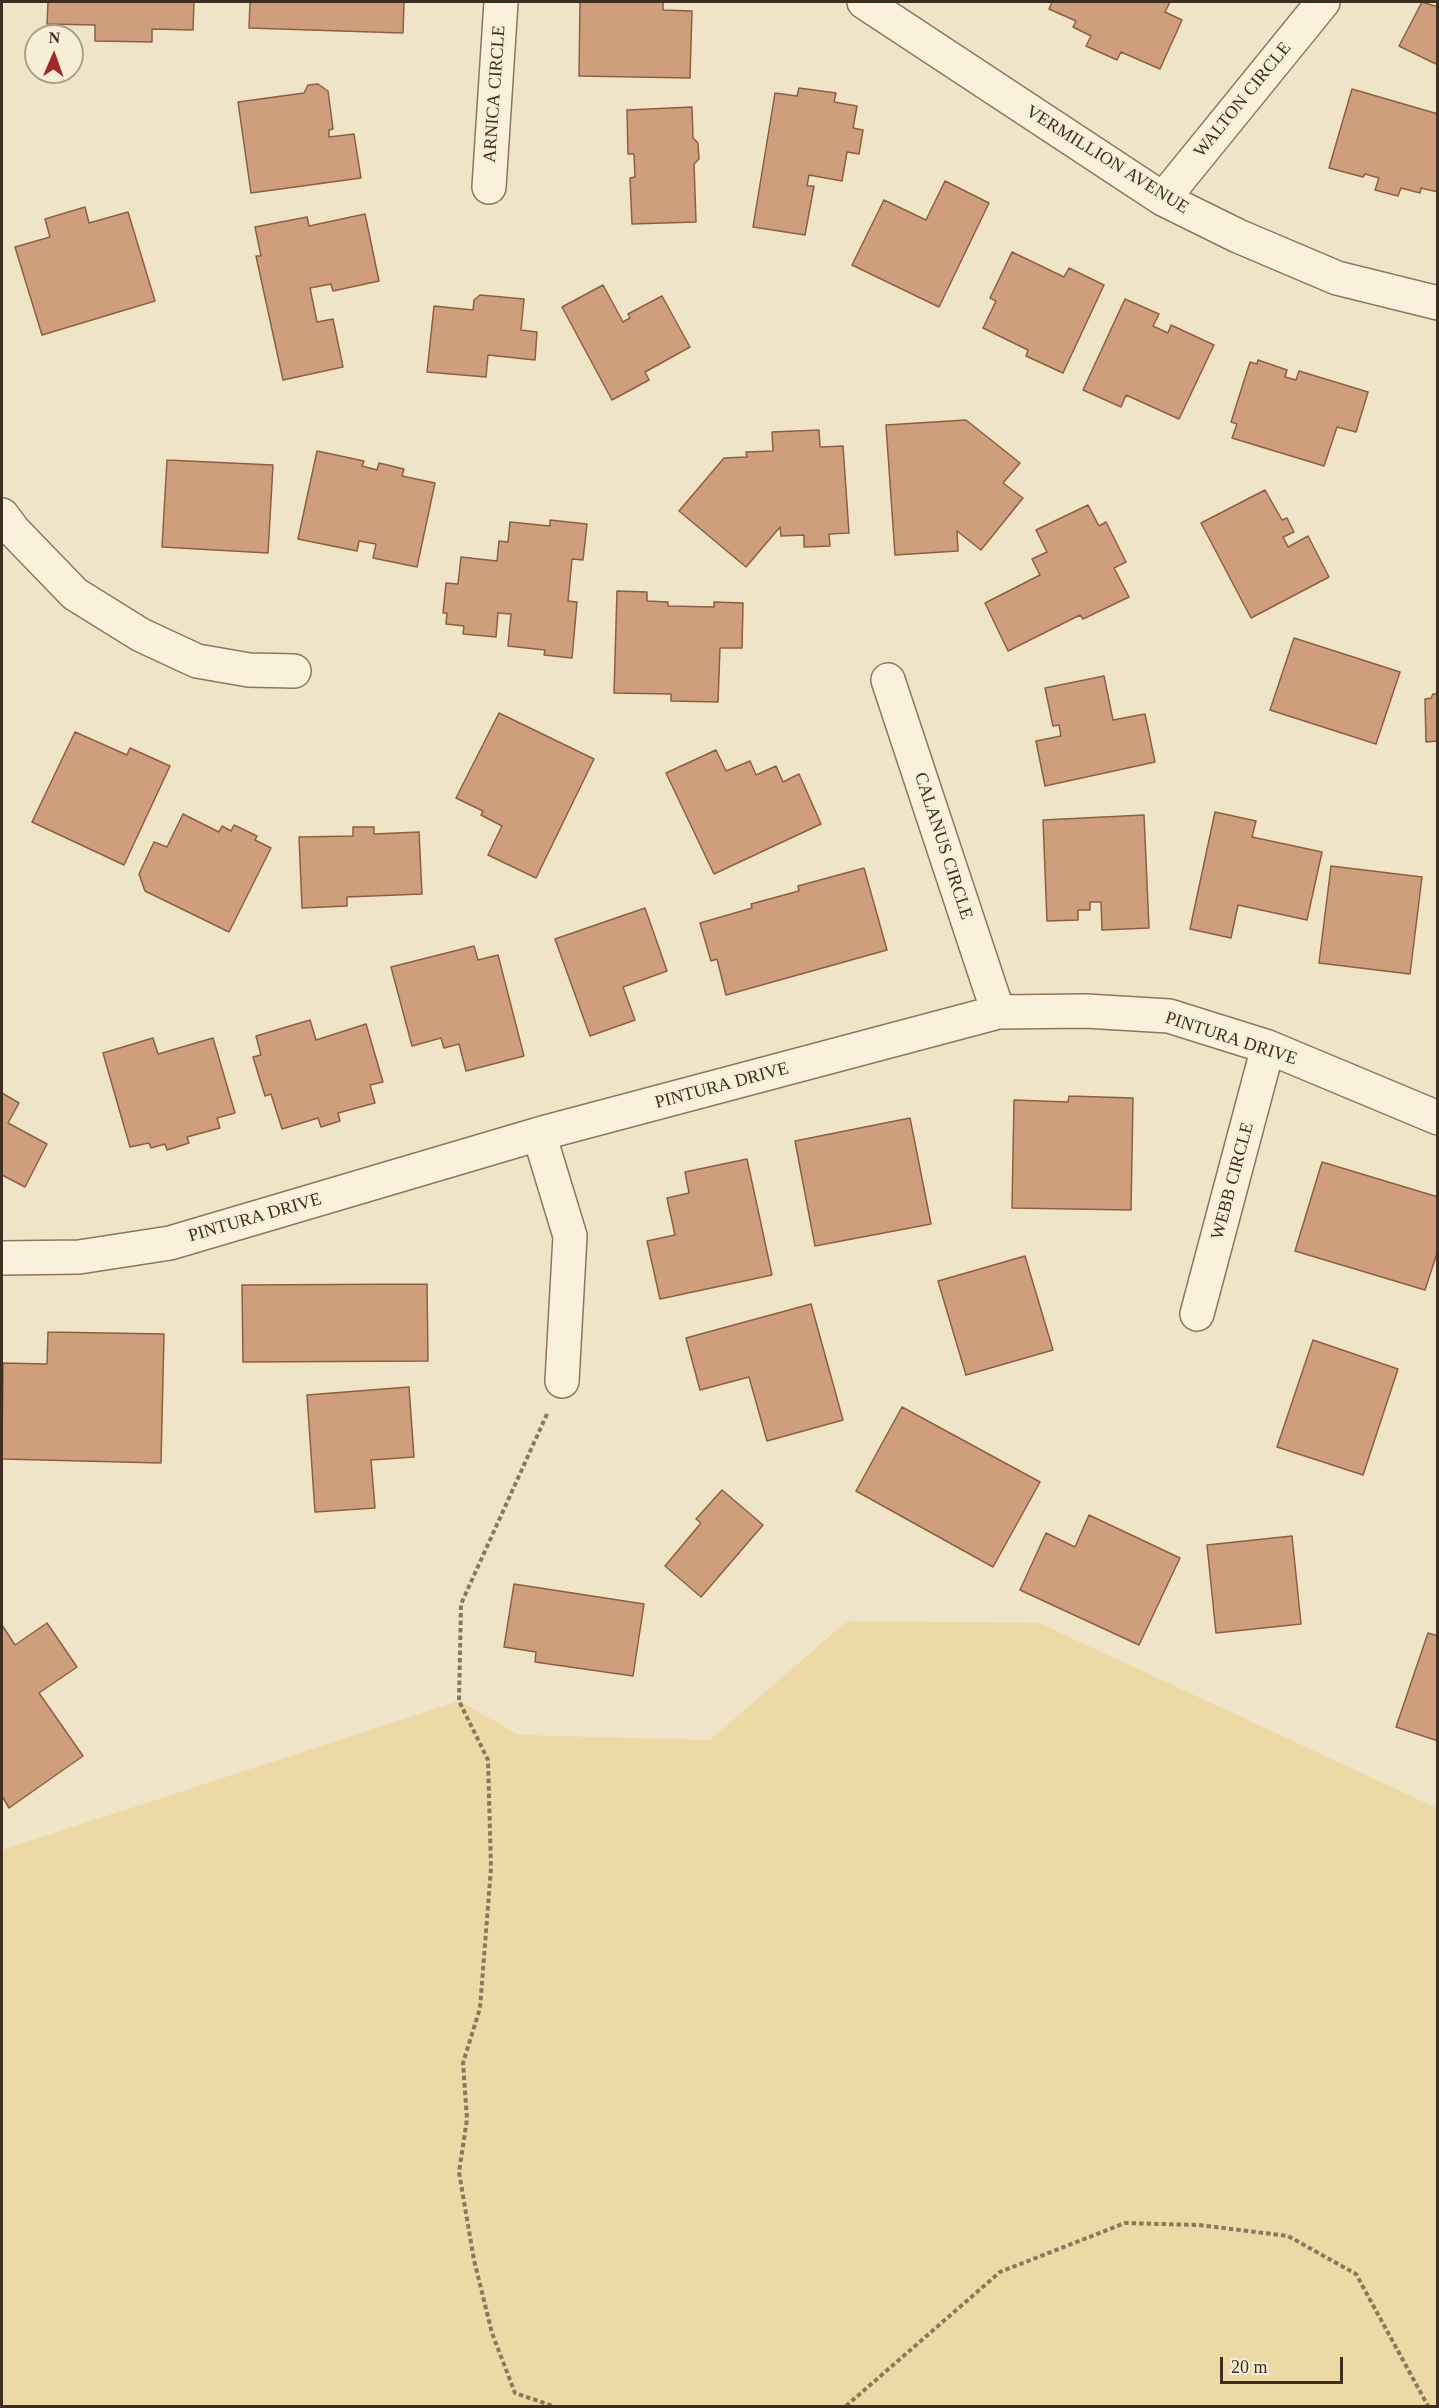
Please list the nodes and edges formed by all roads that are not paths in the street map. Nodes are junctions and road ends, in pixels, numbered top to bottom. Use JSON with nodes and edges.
{"nodes":[{"id":1,"x":501,"y":2,"type":"edge"},
{"id":2,"x":864,"y":2,"type":"edge"},
{"id":3,"x":1323,"y":2,"type":"edge"},
{"id":4,"x":489,"y":187,"type":"dead end"},
{"id":5,"x":1163,"y":199,"type":"junction"},
{"id":6,"x":1437,"y":303,"type":"edge"},
{"id":7,"x":2,"y":514,"type":"edge"},
{"id":8,"x":294,"y":671,"type":"dead end"},
{"id":9,"x":888,"y":680,"type":"dead end"},
{"id":10,"x":998,"y":1012,"type":"junction"},
{"id":11,"x":1268,"y":1047,"type":"junction"},
{"id":12,"x":1437,"y":1118,"type":"edge"},
{"id":13,"x":539,"y":1134,"type":"junction"},
{"id":14,"x":2,"y":1258,"type":"edge"},
{"id":15,"x":1197,"y":1314,"type":"dead end"},
{"id":16,"x":562,"y":1381,"type":"road end"}],
"edges":[{"from":1,"to":4,"type":"street","name":"ARNICA CIRCLE"},
{"from":2,"to":5,"type":"street","name":"VERMILLION AVENUE"},
{"from":3,"to":5,"type":"street","name":"WALTON CIRCLE"},
{"from":5,"to":6,"type":"street","name":"VERMILLION AVENUE"},
{"from":7,"to":8,"type":"street"},
{"from":9,"to":10,"type":"street","name":"CALANUS CIRCLE"},
{"from":10,"to":11,"type":"street","name":"PINTURA DRIVE"},
{"from":10,"to":13,"type":"street","name":"PINTURA DRIVE"},
{"from":11,"to":12,"type":"street","name":"PINTURA DRIVE"},
{"from":11,"to":15,"type":"street","name":"WEBB CIRCLE"},
{"from":13,"to":14,"type":"street","name":"PINTURA DRIVE"},
{"from":13,"to":16,"type":"street"}]}
